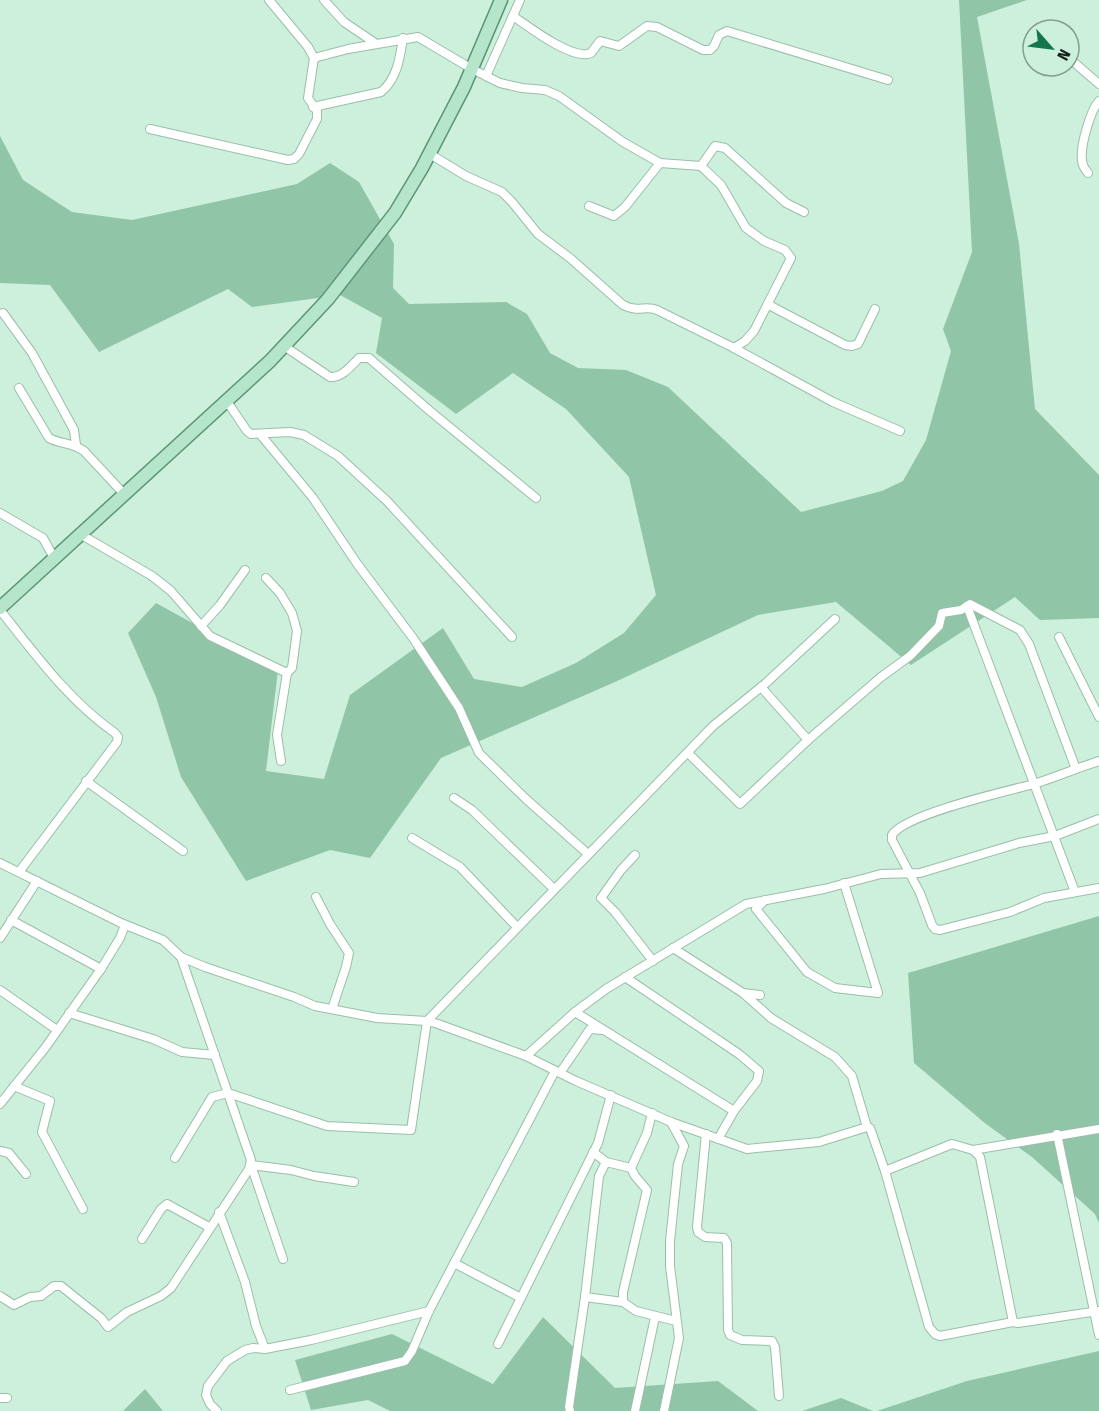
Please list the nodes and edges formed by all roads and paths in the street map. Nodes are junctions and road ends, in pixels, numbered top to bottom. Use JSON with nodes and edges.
{"nodes":[{"id":1,"x":268,"y":0,"type":"edge"},
{"id":2,"x":324,"y":0,"type":"edge"},
{"id":3,"x":501,"y":0,"type":"edge"},
{"id":4,"x":520,"y":0,"type":"edge"},
{"id":5,"x":513,"y":16,"type":"junction"},
{"id":6,"x":403,"y":38,"type":"junction"},
{"id":7,"x":375,"y":44,"type":"junction"},
{"id":8,"x":314,"y":58,"type":"junction"},
{"id":9,"x":1081,"y":68,"type":"edge"},
{"id":10,"x":472,"y":69,"type":"junction"},
{"id":11,"x":486,"y":76,"type":"junction"},
{"id":12,"x":888,"y":80,"type":"dead end"},
{"id":13,"x":1099,"y":84,"type":"edge"},
{"id":14,"x":1099,"y":101,"type":"edge"},
{"id":15,"x":313,"y":107,"type":"junction"},
{"id":16,"x":150,"y":129,"type":"dead end"},
{"id":17,"x":430,"y":154,"type":"junction"},
{"id":18,"x":660,"y":163,"type":"junction"},
{"id":19,"x":701,"y":166,"type":"junction"},
{"id":20,"x":1088,"y":173,"type":"dead end"},
{"id":21,"x":589,"y":206,"type":"dead end"},
{"id":22,"x":804,"y":212,"type":"dead end"},
{"id":23,"x":769,"y":305,"type":"junction"},
{"id":24,"x":876,"y":309,"type":"dead end"},
{"id":25,"x":3,"y":313,"type":"dead end"},
{"id":26,"x":284,"y":346,"type":"junction"},
{"id":27,"x":734,"y":348,"type":"junction"},
{"id":28,"x":20,"y":388,"type":"dead end"},
{"id":29,"x":226,"y":400,"type":"junction"},
{"id":30,"x":900,"y":431,"type":"dead end"},
{"id":31,"x":260,"y":434,"type":"junction"},
{"id":32,"x":76,"y":446,"type":"junction"},
{"id":33,"x":124,"y":494,"type":"junction"},
{"id":34,"x":536,"y":498,"type":"dead end"},
{"id":35,"x":0,"y":513,"type":"edge"},
{"id":36,"x":80,"y":534,"type":"junction"},
{"id":37,"x":54,"y":558,"type":"junction"},
{"id":38,"x":245,"y":570,"type":"dead end"},
{"id":39,"x":266,"y":578,"type":"dead end"},
{"id":40,"x":967,"y":606,"type":"junction"},
{"id":41,"x":0,"y":609,"type":"edge"},
{"id":42,"x":835,"y":619,"type":"dead end"},
{"id":43,"x":201,"y":626,"type":"junction"},
{"id":44,"x":512,"y":637,"type":"dead end"},
{"id":45,"x":1059,"y":637,"type":"dead end"},
{"id":46,"x":287,"y":673,"type":"junction"},
{"id":47,"x":761,"y":687,"type":"junction"},
{"id":48,"x":1099,"y":717,"type":"edge"},
{"id":49,"x":808,"y":740,"type":"junction"},
{"id":50,"x":688,"y":753,"type":"junction"},
{"id":51,"x":281,"y":761,"type":"dead end"},
{"id":52,"x":1099,"y":761,"type":"edge"},
{"id":53,"x":1076,"y":769,"type":"junction"},
{"id":54,"x":86,"y":781,"type":"junction"},
{"id":55,"x":1034,"y":783,"type":"junction"},
{"id":56,"x":454,"y":798,"type":"dead end"},
{"id":57,"x":1099,"y":819,"type":"edge"},
{"id":58,"x":1055,"y":836,"type":"junction"},
{"id":59,"x":412,"y":838,"type":"dead end"},
{"id":60,"x":183,"y":851,"type":"dead end"},
{"id":61,"x":588,"y":854,"type":"junction"},
{"id":62,"x":635,"y":855,"type":"dead end"},
{"id":63,"x":0,"y":863,"type":"edge"},
{"id":64,"x":19,"y":872,"type":"junction"},
{"id":65,"x":912,"y":874,"type":"junction"},
{"id":66,"x":37,"y":881,"type":"junction"},
{"id":67,"x":844,"y":884,"type":"junction"},
{"id":68,"x":1099,"y":888,"type":"edge"},
{"id":69,"x":554,"y":889,"type":"junction"},
{"id":70,"x":1075,"y":892,"type":"junction"},
{"id":71,"x":316,"y":897,"type":"dead end"},
{"id":72,"x":765,"y":900,"type":"junction"},
{"id":73,"x":12,"y":920,"type":"junction"},
{"id":74,"x":125,"y":925,"type":"junction"},
{"id":75,"x":517,"y":927,"type":"junction"},
{"id":76,"x":0,"y":938,"type":"edge"},
{"id":77,"x":673,"y":948,"type":"junction"},
{"id":78,"x":181,"y":957,"type":"junction"},
{"id":79,"x":653,"y":961,"type":"junction"},
{"id":80,"x":101,"y":969,"type":"junction"},
{"id":81,"x":625,"y":977,"type":"junction"},
{"id":82,"x":0,"y":990,"type":"edge"},
{"id":83,"x":743,"y":993,"type":"junction"},
{"id":84,"x":760,"y":995,"type":"dead end"},
{"id":85,"x":332,"y":1009,"type":"junction"},
{"id":86,"x":69,"y":1012,"type":"junction"},
{"id":87,"x":575,"y":1012,"type":"junction"},
{"id":88,"x":427,"y":1021,"type":"junction"},
{"id":89,"x":57,"y":1030,"type":"junction"},
{"id":90,"x":604,"y":1030,"type":"junction"},
{"id":91,"x":215,"y":1055,"type":"junction"},
{"id":92,"x":526,"y":1056,"type":"junction"},
{"id":93,"x":557,"y":1072,"type":"junction"},
{"id":94,"x":14,"y":1086,"type":"junction"},
{"id":95,"x":228,"y":1093,"type":"junction"},
{"id":96,"x":610,"y":1095,"type":"junction"},
{"id":97,"x":0,"y":1104,"type":"edge"},
{"id":98,"x":734,"y":1111,"type":"junction"},
{"id":99,"x":652,"y":1113,"type":"junction"},
{"id":100,"x":671,"y":1122,"type":"junction"},
{"id":101,"x":867,"y":1127,"type":"junction"},
{"id":102,"x":1099,"y":1129,"type":"edge"},
{"id":103,"x":706,"y":1134,"type":"junction"},
{"id":104,"x":1058,"y":1134,"type":"junction"},
{"id":105,"x":718,"y":1139,"type":"junction"},
{"id":106,"x":973,"y":1150,"type":"junction"},
{"id":107,"x":0,"y":1151,"type":"edge"},
{"id":108,"x":593,"y":1152,"type":"junction"},
{"id":109,"x":175,"y":1158,"type":"dead end"},
{"id":110,"x":606,"y":1162,"type":"junction"},
{"id":111,"x":251,"y":1165,"type":"junction"},
{"id":112,"x":631,"y":1168,"type":"junction"},
{"id":113,"x":885,"y":1171,"type":"junction"},
{"id":114,"x":26,"y":1174,"type":"dead end"},
{"id":115,"x":354,"y":1182,"type":"dead end"},
{"id":116,"x":83,"y":1209,"type":"dead end"},
{"id":117,"x":219,"y":1212,"type":"junction"},
{"id":118,"x":209,"y":1227,"type":"junction"},
{"id":119,"x":142,"y":1239,"type":"dead end"},
{"id":120,"x":283,"y":1259,"type":"dead end"},
{"id":121,"x":454,"y":1263,"type":"junction"},
{"id":122,"x":10,"y":1294,"type":"dead end"},
{"id":123,"x":0,"y":1295,"type":"edge"},
{"id":124,"x":585,"y":1297,"type":"junction"},
{"id":125,"x":521,"y":1298,"type":"junction"},
{"id":126,"x":623,"y":1302,"type":"junction"},
{"id":127,"x":429,"y":1311,"type":"junction"},
{"id":128,"x":1097,"y":1311,"type":"edge"},
{"id":129,"x":655,"y":1317,"type":"junction"},
{"id":130,"x":676,"y":1321,"type":"junction"},
{"id":131,"x":1013,"y":1322,"type":"junction"},
{"id":132,"x":1099,"y":1335,"type":"edge"},
{"id":133,"x":498,"y":1344,"type":"dead end"},
{"id":134,"x":265,"y":1349,"type":"junction"},
{"id":135,"x":290,"y":1390,"type":"dead end"},
{"id":136,"x":779,"y":1396,"type":"dead end"},
{"id":137,"x":217,"y":1411,"type":"edge"},
{"id":138,"x":570,"y":1411,"type":"edge"},
{"id":139,"x":635,"y":1411,"type":"edge"},
{"id":140,"x":664,"y":1411,"type":"edge"}],
"edges":[{"from":1,"to":8,"type":"street"},
{"from":2,"to":7,"type":"street"},
{"from":3,"to":10,"type":"main road"},
{"from":4,"to":5,"type":"street"},
{"from":5,"to":11,"type":"street"},
{"from":5,"to":12,"type":"street"},
{"from":6,"to":7,"type":"street"},
{"from":6,"to":10,"type":"street"},
{"from":6,"to":15,"type":"street"},
{"from":7,"to":8,"type":"street"},
{"from":8,"to":15,"type":"street"},
{"from":9,"to":13,"type":"street"},
{"from":10,"to":11,"type":"street"},
{"from":10,"to":17,"type":"main road"},
{"from":11,"to":18,"type":"street"},
{"from":14,"to":20,"type":"street"},
{"from":15,"to":16,"type":"street"},
{"from":17,"to":26,"type":"main road"},
{"from":17,"to":27,"type":"street"},
{"from":18,"to":19,"type":"street"},
{"from":18,"to":21,"type":"street"},
{"from":19,"to":22,"type":"street"},
{"from":19,"to":23,"type":"street"},
{"from":23,"to":24,"type":"street"},
{"from":23,"to":27,"type":"street"},
{"from":25,"to":32,"type":"street"},
{"from":26,"to":29,"type":"main road"},
{"from":26,"to":34,"type":"street"},
{"from":27,"to":30,"type":"street"},
{"from":28,"to":32,"type":"street"},
{"from":29,"to":31,"type":"street"},
{"from":29,"to":33,"type":"main road"},
{"from":31,"to":44,"type":"street"},
{"from":31,"to":61,"type":"street"},
{"from":32,"to":33,"type":"street"},
{"from":33,"to":36,"type":"main road"},
{"from":35,"to":37,"type":"street"},
{"from":36,"to":37,"type":"main road"},
{"from":36,"to":43,"type":"street"},
{"from":37,"to":41,"type":"main road"},
{"from":38,"to":43,"type":"street"},
{"from":39,"to":46,"type":"street"},
{"from":40,"to":49,"type":"street"},
{"from":40,"to":53,"type":"street"},
{"from":40,"to":55,"type":"street"},
{"from":41,"to":54,"type":"street"},
{"from":42,"to":47,"type":"street"},
{"from":43,"to":46,"type":"street"},
{"from":45,"to":48,"type":"street"},
{"from":46,"to":51,"type":"street"},
{"from":47,"to":49,"type":"street"},
{"from":47,"to":50,"type":"street"},
{"from":49,"to":50,"type":"street"},
{"from":50,"to":61,"type":"street"},
{"from":52,"to":53,"type":"street"},
{"from":53,"to":55,"type":"street"},
{"from":54,"to":60,"type":"street"},
{"from":54,"to":64,"type":"street"},
{"from":55,"to":58,"type":"street"},
{"from":55,"to":65,"type":"street"},
{"from":56,"to":69,"type":"street"},
{"from":57,"to":58,"type":"street"},
{"from":58,"to":65,"type":"street"},
{"from":58,"to":70,"type":"street"},
{"from":59,"to":75,"type":"street"},
{"from":61,"to":69,"type":"street"},
{"from":62,"to":79,"type":"street"},
{"from":63,"to":64,"type":"street"},
{"from":64,"to":66,"type":"street"},
{"from":65,"to":67,"type":"street"},
{"from":65,"to":70,"type":"street"},
{"from":66,"to":73,"type":"street"},
{"from":66,"to":74,"type":"street"},
{"from":67,"to":72,"type":"street"},
{"from":67,"to":72,"type":"street"},
{"from":68,"to":70,"type":"street"},
{"from":69,"to":75,"type":"street"},
{"from":71,"to":85,"type":"street"},
{"from":72,"to":77,"type":"street"},
{"from":73,"to":76,"type":"street"},
{"from":73,"to":80,"type":"street"},
{"from":74,"to":78,"type":"street"},
{"from":74,"to":80,"type":"street"},
{"from":75,"to":88,"type":"street"},
{"from":77,"to":79,"type":"street"},
{"from":77,"to":83,"type":"street"},
{"from":78,"to":85,"type":"street"},
{"from":78,"to":91,"type":"street"},
{"from":79,"to":81,"type":"street"},
{"from":80,"to":86,"type":"street"},
{"from":81,"to":87,"type":"street"},
{"from":81,"to":98,"type":"street"},
{"from":82,"to":89,"type":"street"},
{"from":83,"to":84,"type":"street"},
{"from":83,"to":101,"type":"street"},
{"from":85,"to":88,"type":"street"},
{"from":86,"to":89,"type":"street"},
{"from":86,"to":91,"type":"street"},
{"from":87,"to":90,"type":"street"},
{"from":87,"to":92,"type":"street"},
{"from":88,"to":92,"type":"street"},
{"from":88,"to":95,"type":"street"},
{"from":89,"to":94,"type":"street"},
{"from":90,"to":93,"type":"street"},
{"from":90,"to":98,"type":"street"},
{"from":91,"to":95,"type":"street"},
{"from":92,"to":93,"type":"street"},
{"from":93,"to":96,"type":"street"},
{"from":93,"to":121,"type":"street"},
{"from":94,"to":97,"type":"street"},
{"from":94,"to":116,"type":"street"},
{"from":95,"to":109,"type":"street"},
{"from":95,"to":111,"type":"street"},
{"from":96,"to":99,"type":"street"},
{"from":96,"to":108,"type":"street"},
{"from":98,"to":105,"type":"street"},
{"from":99,"to":100,"type":"street"},
{"from":99,"to":112,"type":"street"},
{"from":100,"to":103,"type":"street"},
{"from":100,"to":130,"type":"street"},
{"from":101,"to":105,"type":"street"},
{"from":101,"to":113,"type":"street"},
{"from":102,"to":104,"type":"street"},
{"from":103,"to":105,"type":"street"},
{"from":103,"to":136,"type":"street"},
{"from":104,"to":106,"type":"street"},
{"from":104,"to":128,"type":"street"},
{"from":106,"to":113,"type":"street"},
{"from":106,"to":131,"type":"street"},
{"from":107,"to":114,"type":"street"},
{"from":108,"to":110,"type":"street"},
{"from":108,"to":125,"type":"street"},
{"from":110,"to":112,"type":"street"},
{"from":110,"to":124,"type":"street"},
{"from":111,"to":115,"type":"street"},
{"from":111,"to":117,"type":"street"},
{"from":111,"to":120,"type":"street"},
{"from":112,"to":126,"type":"street"},
{"from":113,"to":131,"type":"street"},
{"from":117,"to":118,"type":"street"},
{"from":117,"to":134,"type":"street"},
{"from":118,"to":119,"type":"street"},
{"from":118,"to":123,"type":"street"},
{"from":121,"to":125,"type":"street"},
{"from":121,"to":127,"type":"street"},
{"from":122,"to":123,"type":"street"},
{"from":124,"to":126,"type":"street"},
{"from":124,"to":138,"type":"street"},
{"from":125,"to":133,"type":"street"},
{"from":126,"to":129,"type":"street"},
{"from":127,"to":134,"type":"street"},
{"from":127,"to":135,"type":"street"},
{"from":128,"to":131,"type":"street"},
{"from":128,"to":132,"type":"street"},
{"from":129,"to":130,"type":"street"},
{"from":129,"to":139,"type":"street"},
{"from":130,"to":140,"type":"street"},
{"from":134,"to":137,"type":"street"}]}
